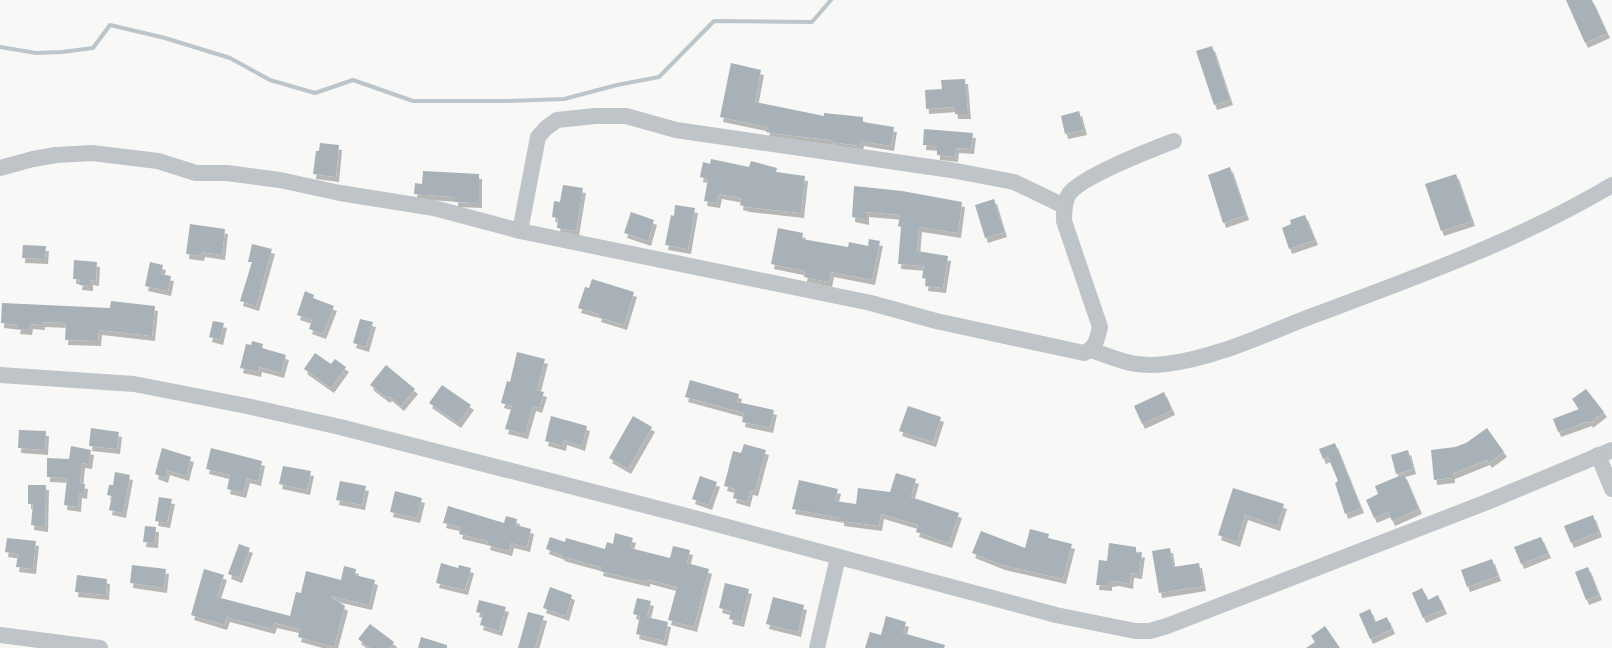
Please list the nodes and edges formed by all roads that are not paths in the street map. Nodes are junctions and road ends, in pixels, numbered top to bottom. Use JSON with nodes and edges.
{"nodes":[{"id":1,"x":1174,"y":141,"type":"dead end"},
{"id":2,"x":0,"y":168,"type":"edge"},
{"id":3,"x":1612,"y":185,"type":"edge"},
{"id":4,"x":1064,"y":206,"type":"junction"},
{"id":5,"x":520,"y":231,"type":"junction"},
{"id":6,"x":1091,"y":350,"type":"junction"},
{"id":7,"x":0,"y":375,"type":"edge"},
{"id":8,"x":1605,"y":453,"type":"edge"},
{"id":9,"x":1612,"y":489,"type":"edge"},
{"id":10,"x":838,"y":557,"type":"junction"},
{"id":11,"x":0,"y":635,"type":"edge"},
{"id":12,"x":100,"y":648,"type":"edge"},
{"id":13,"x":817,"y":648,"type":"edge"}],
"edges":[{"from":1,"to":4,"type":"street"},
{"from":2,"to":5,"type":"street"},
{"from":3,"to":6,"type":"street"},
{"from":4,"to":5,"type":"street"},
{"from":4,"to":6,"type":"street"},
{"from":5,"to":6,"type":"street"},
{"from":7,"to":10,"type":"street"},
{"from":8,"to":9,"type":"street"},
{"from":8,"to":10,"type":"street"},
{"from":10,"to":13,"type":"street"},
{"from":11,"to":12,"type":"street"}]}
